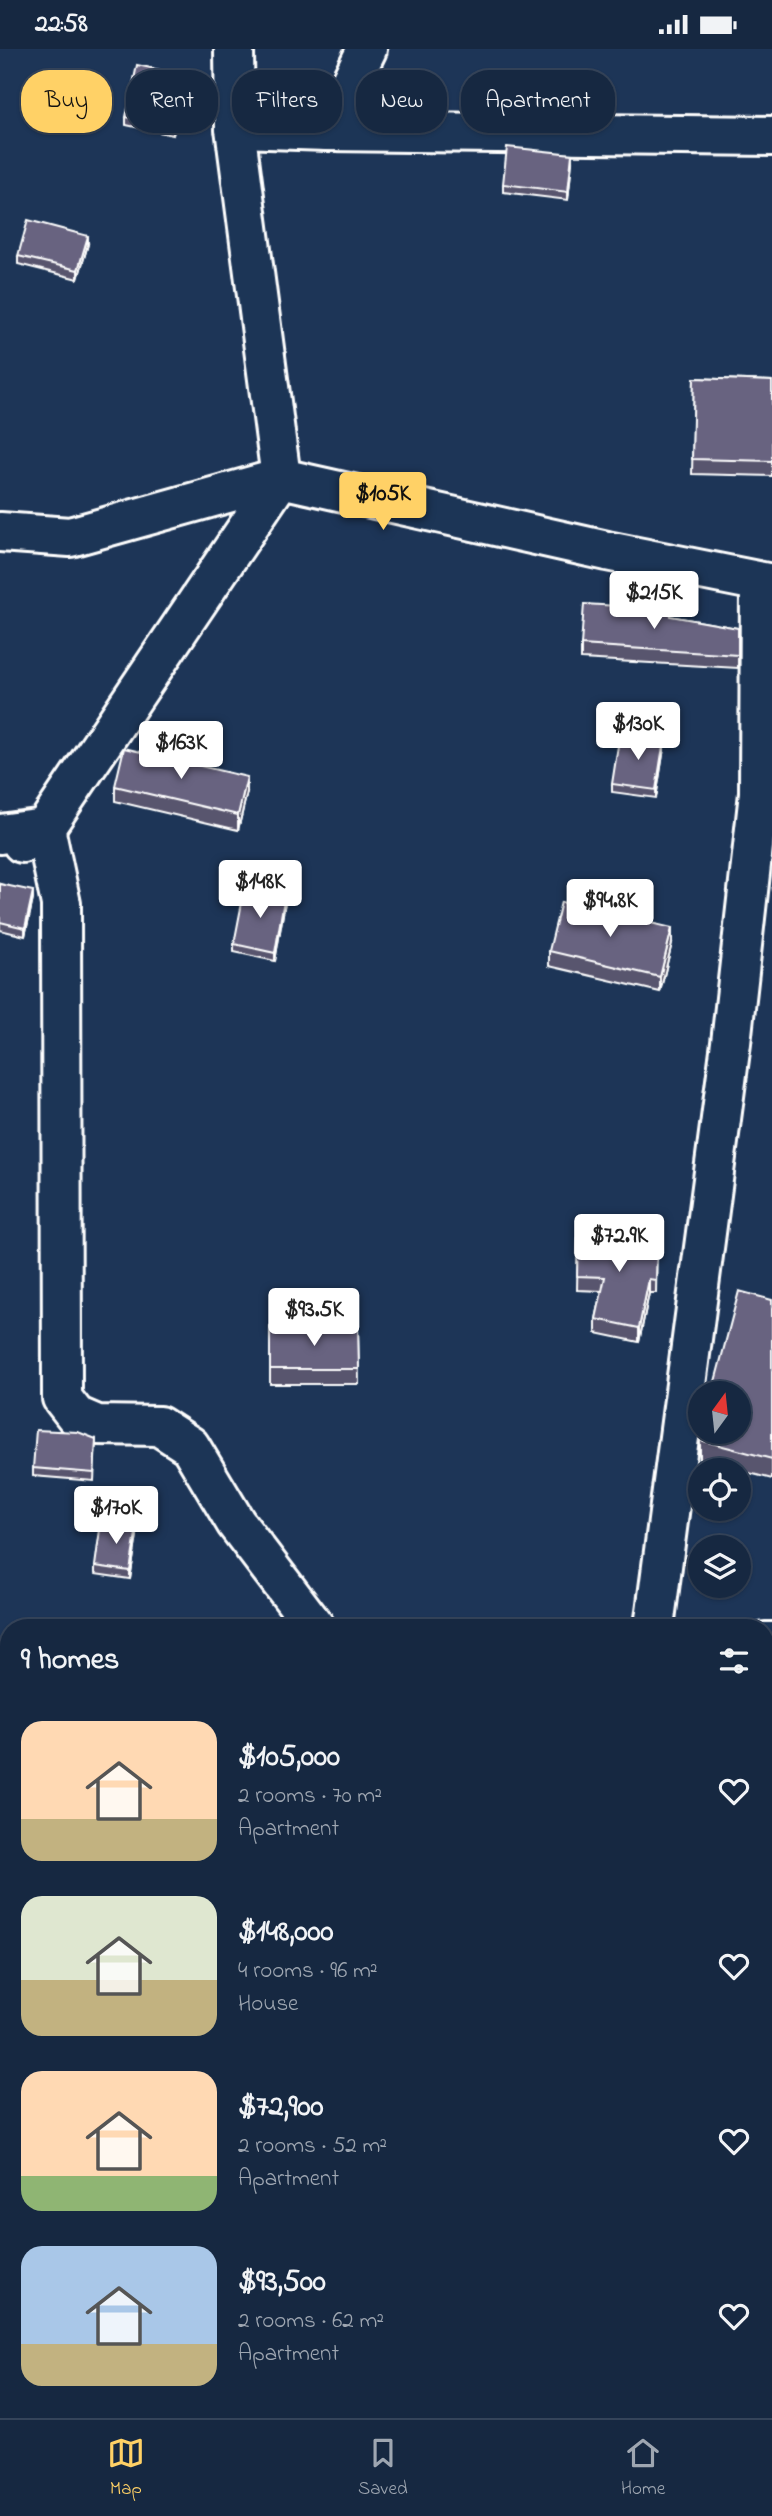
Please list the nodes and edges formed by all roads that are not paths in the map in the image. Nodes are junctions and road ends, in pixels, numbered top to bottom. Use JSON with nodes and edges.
{"nodes":[{"id":1,"x":234,"y":49,"type":"edge"},
{"id":2,"x":367,"y":49,"type":"edge"},
{"id":3,"x":234,"y":70,"type":"edge"},
{"id":4,"x":342,"y":100,"type":"edge"},
{"id":5,"x":342,"y":131,"type":"edge"},
{"id":6,"x":236,"y":133,"type":"edge"},
{"id":7,"x":772,"y":136,"type":"edge"},
{"id":8,"x":281,"y":478,"type":"junction"},
{"id":9,"x":0,"y":532,"type":"edge"},
{"id":10,"x":766,"y":584,"type":"edge"},
{"id":11,"x":45,"y":828,"type":"junction"},
{"id":12,"x":0,"y":834,"type":"edge"},
{"id":13,"x":0,"y":857,"type":"edge"},
{"id":14,"x":309,"y":1619,"type":"edge"},
{"id":15,"x":655,"y":1619,"type":"edge"}],
"edges":[{"from":1,"to":3,"type":"street"},
{"from":2,"to":4,"type":"street"},
{"from":5,"to":7,"type":"street"},
{"from":6,"to":8,"type":"street"},
{"from":8,"to":9,"type":"street"},
{"from":8,"to":10,"type":"street"},
{"from":8,"to":11,"type":"street"},
{"from":10,"to":15,"type":"street"},
{"from":11,"to":12,"type":"street"},
{"from":11,"to":13,"type":"street"},
{"from":11,"to":14,"type":"street"}]}
